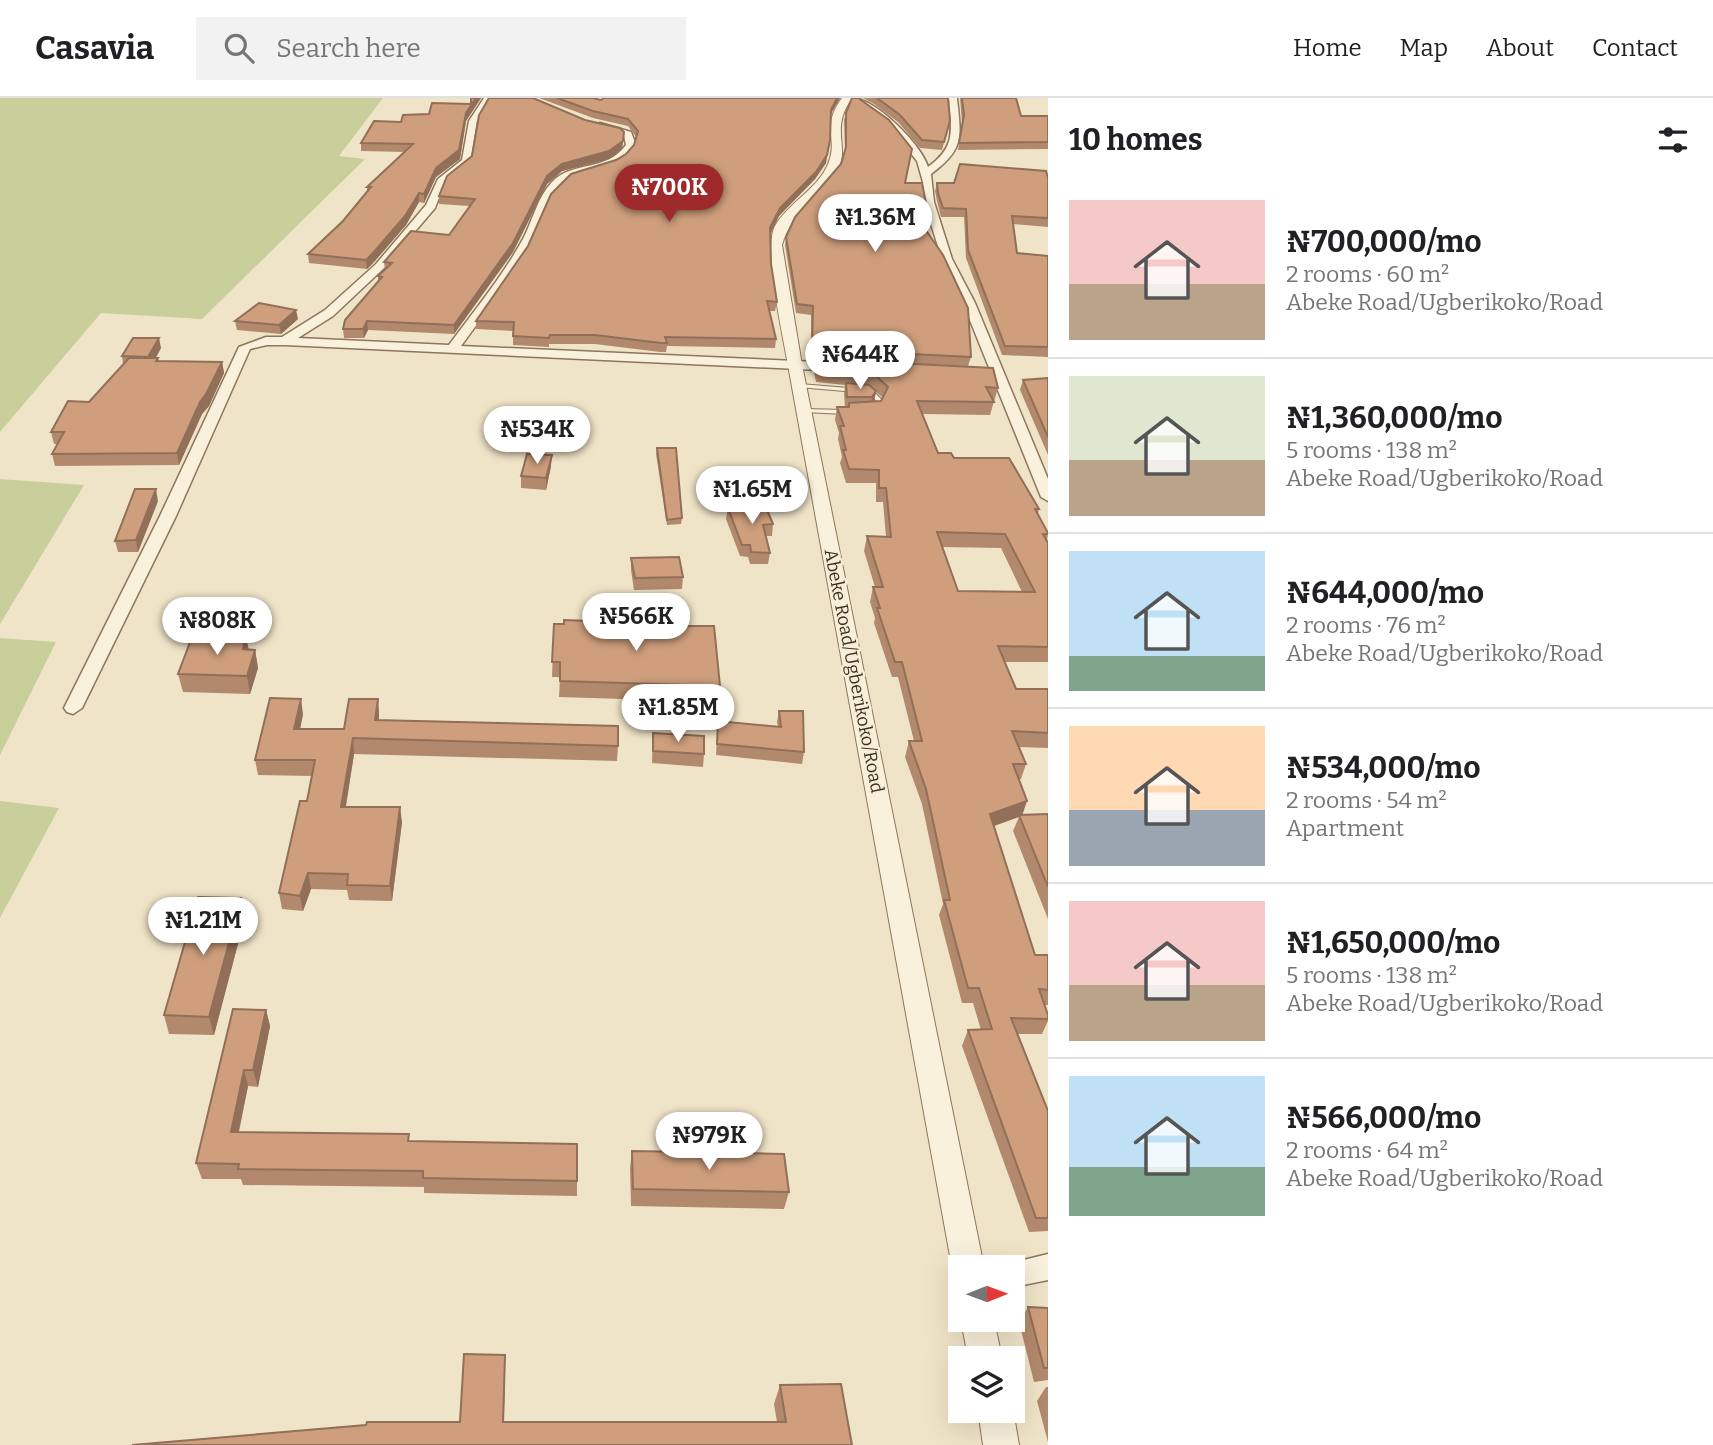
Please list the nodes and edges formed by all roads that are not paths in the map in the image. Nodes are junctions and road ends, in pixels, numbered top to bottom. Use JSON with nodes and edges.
{"nodes":[{"id":1,"x":488,"y":98,"type":"edge"},
{"id":2,"x":847,"y":98,"type":"edge"},
{"id":3,"x":856,"y":98,"type":"edge"},
{"id":4,"x":953,"y":98,"type":"edge"},
{"id":5,"x":589,"y":123,"type":"edge"},
{"id":6,"x":926,"y":173,"type":"junction"},
{"id":7,"x":285,"y":341,"type":"junction"},
{"id":8,"x":452,"y":351,"type":"junction"},
{"id":9,"x":796,"y":365,"type":"junction"},
{"id":10,"x":848,"y":367,"type":"edge"},
{"id":11,"x":950,"y":372,"type":"edge"},
{"id":12,"x":998,"y":374,"type":"junction"},
{"id":13,"x":800,"y":386,"type":"junction"},
{"id":14,"x":805,"y":411,"type":"junction"},
{"id":15,"x":860,"y":412,"type":"edge"},
{"id":16,"x":870,"y":412,"type":"edge"},
{"id":17,"x":1048,"y":495,"type":"edge"},
{"id":18,"x":73,"y":708,"type":"dead end"},
{"id":19,"x":966,"y":1255,"type":"edge"},
{"id":20,"x":1048,"y":1267,"type":"edge"},
{"id":21,"x":1026,"y":1271,"type":"edge"},
{"id":22,"x":997,"y":1423,"type":"edge"},
{"id":23,"x":1001,"y":1445,"type":"edge"}],
"edges":[{"from":1,"to":7,"type":"street"},
{"from":2,"to":9,"type":"street","name":"Abeke Road/Ugberikoko/Road"},
{"from":3,"to":6,"type":"street"},
{"from":4,"to":6,"type":"street"},
{"from":5,"to":8,"type":"street"},
{"from":6,"to":12,"type":"street"},
{"from":7,"to":8,"type":"street"},
{"from":7,"to":18,"type":"street"},
{"from":8,"to":9,"type":"street"},
{"from":9,"to":10,"type":"street"},
{"from":9,"to":13,"type":"street","name":"Abeke Road/Ugberikoko/Road"},
{"from":11,"to":12,"type":"street"},
{"from":12,"to":17,"type":"street"},
{"from":13,"to":14,"type":"street","name":"Abeke Road/Ugberikoko/Road"},
{"from":13,"to":16,"type":"lane"},
{"from":14,"to":15,"type":"lane"},
{"from":14,"to":19,"type":"street","name":"Abeke Road/Ugberikoko/Road"},
{"from":20,"to":21,"type":"street"},
{"from":22,"to":23,"type":"street"}]}
